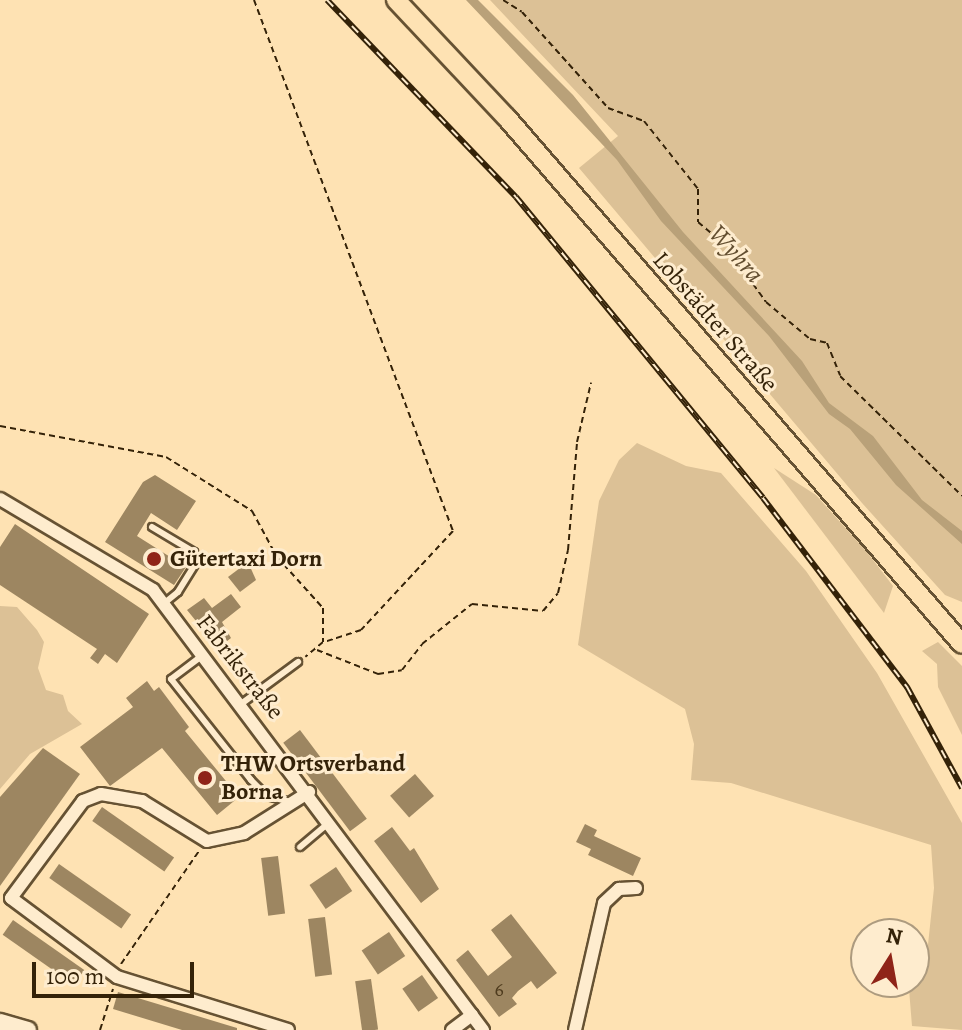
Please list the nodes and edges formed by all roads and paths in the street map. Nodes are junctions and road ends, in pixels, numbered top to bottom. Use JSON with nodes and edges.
{"nodes":[{"id":1,"x":254,"y":0,"type":"edge"},
{"id":2,"x":396,"y":0,"type":"edge"},
{"id":3,"x":503,"y":0,"type":"edge"},
{"id":4,"x":591,"y":383,"type":"dead end"},
{"id":5,"x":0,"y":426,"type":"edge"},
{"id":6,"x":962,"y":496,"type":"edge"},
{"id":7,"x":0,"y":499,"type":"edge"},
{"id":8,"x":152,"y":527,"type":"dead end"},
{"id":9,"x":163,"y":604,"type":"junction"},
{"id":10,"x":323,"y":642,"type":"junction"},
{"id":11,"x":962,"y":644,"type":"edge"},
{"id":12,"x":314,"y":649,"type":"junction"},
{"id":13,"x":203,"y":655,"type":"junction"},
{"id":14,"x":298,"y":662,"type":"joint"},
{"id":15,"x":241,"y":704,"type":"junction"},
{"id":16,"x":309,"y":792,"type":"junction"},
{"id":17,"x":292,"y":802,"type":"junction"},
{"id":18,"x":330,"y":822,"type":"junction"},
{"id":19,"x":207,"y":841,"type":"junction"},
{"id":20,"x":300,"y":847,"type":"dead end"},
{"id":21,"x":636,"y":888,"type":"dead end"},
{"id":22,"x":117,"y":977,"type":"junction"},
{"id":23,"x":472,"y":1015,"type":"junction"},
{"id":24,"x":0,"y":1022,"type":"edge"},
{"id":25,"x":28,"y":1030,"type":"edge"},
{"id":26,"x":100,"y":1030,"type":"edge"},
{"id":27,"x":288,"y":1030,"type":"edge"},
{"id":28,"x":452,"y":1030,"type":"edge"},
{"id":29,"x":483,"y":1030,"type":"edge"},
{"id":30,"x":575,"y":1030,"type":"edge"}],
"edges":[{"from":1,"to":10,"type":"path"},
{"from":2,"to":11,"type":"main road","name":"Lobstädter Straße"},
{"from":3,"to":6,"type":"path"},
{"from":4,"to":12,"type":"path"},
{"from":5,"to":10,"type":"path"},
{"from":7,"to":9,"type":"street","name":"Fabrikstraße"},
{"from":8,"to":9,"type":"lane"},
{"from":9,"to":13,"type":"street","name":"Fabrikstraße"},
{"from":10,"to":12,"type":"path"},
{"from":12,"to":14,"type":"path"},
{"from":13,"to":15,"type":"street","name":"Fabrikstraße"},
{"from":13,"to":17,"type":"lane"},
{"from":14,"to":15,"type":"lane"},
{"from":15,"to":16,"type":"street","name":"Fabrikstraße"},
{"from":16,"to":17,"type":"street"},
{"from":16,"to":18,"type":"street","name":"Fabrikstraße"},
{"from":17,"to":19,"type":"street"},
{"from":18,"to":20,"type":"lane"},
{"from":18,"to":23,"type":"street","name":"Fabrikstraße"},
{"from":19,"to":22,"type":"path"},
{"from":19,"to":22,"type":"street"},
{"from":21,"to":30,"type":"street"},
{"from":22,"to":26,"type":"path"},
{"from":22,"to":27,"type":"street"},
{"from":23,"to":28,"type":"street"},
{"from":23,"to":29,"type":"street","name":"Fabrikstraße"},
{"from":24,"to":25,"type":"main road"}]}
